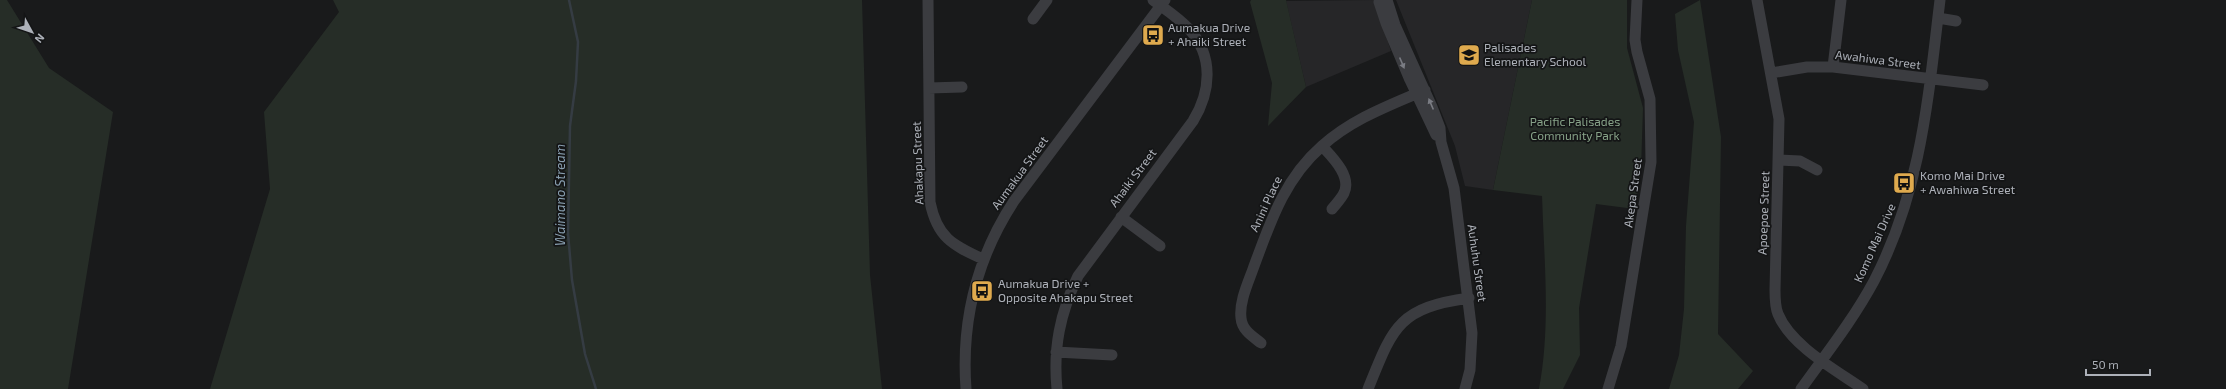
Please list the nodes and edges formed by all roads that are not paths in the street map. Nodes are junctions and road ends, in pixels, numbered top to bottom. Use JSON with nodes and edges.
{"nodes":[{"id":1,"x":928,"y":0,"type":"edge"},
{"id":2,"x":1047,"y":0,"type":"edge"},
{"id":3,"x":1379,"y":0,"type":"edge"},
{"id":4,"x":1387,"y":0,"type":"edge"},
{"id":5,"x":1637,"y":0,"type":"edge"},
{"id":6,"x":1757,"y":0,"type":"edge"},
{"id":7,"x":1841,"y":0,"type":"edge"},
{"id":8,"x":1940,"y":0,"type":"edge"},
{"id":9,"x":1160,"y":2,"type":"edge"},
{"id":10,"x":1938,"y":18,"type":"junction"},
{"id":11,"x":1033,"y":19,"type":"dead end"},
{"id":12,"x":1956,"y":21,"type":"dead end"},
{"id":13,"x":1833,"y":67,"type":"junction"},
{"id":14,"x":1771,"y":73,"type":"junction"},
{"id":15,"x":1930,"y":79,"type":"junction"},
{"id":16,"x":1983,"y":85,"type":"dead end"},
{"id":17,"x":962,"y":87,"type":"dead end"},
{"id":18,"x":929,"y":88,"type":"junction"},
{"id":19,"x":1420,"y":92,"type":"junction"},
{"id":20,"x":1322,"y":146,"type":"junction"},
{"id":21,"x":1779,"y":160,"type":"junction"},
{"id":22,"x":1817,"y":170,"type":"dead end"},
{"id":23,"x":1332,"y":209,"type":"dead end"},
{"id":24,"x":1121,"y":217,"type":"junction"},
{"id":25,"x":1160,"y":246,"type":"dead end"},
{"id":26,"x":983,"y":259,"type":"junction"},
{"id":27,"x":1469,"y":298,"type":"junction"},
{"id":28,"x":1261,"y":343,"type":"dead end"},
{"id":29,"x":1056,"y":352,"type":"junction"},
{"id":30,"x":1112,"y":355,"type":"dead end"},
{"id":31,"x":1822,"y":360,"type":"junction"},
{"id":32,"x":966,"y":389,"type":"edge"},
{"id":33,"x":1057,"y":389,"type":"edge"},
{"id":34,"x":1368,"y":389,"type":"edge"},
{"id":35,"x":1465,"y":389,"type":"edge"},
{"id":36,"x":1608,"y":389,"type":"edge"},
{"id":37,"x":1801,"y":389,"type":"edge"},
{"id":38,"x":1863,"y":389,"type":"edge"}],
"edges":[{"from":1,"to":18,"type":"street","name":"Ahakapu Street"},
{"from":2,"to":11,"type":"street"},
{"from":3,"to":19,"type":"street","name":"Auhuhu Street","one_way":true},
{"from":4,"to":19,"type":"street","name":"Auhuhu Street"},
{"from":5,"to":36,"type":"street","name":"Akepa Street"},
{"from":6,"to":14,"type":"street","name":"Apoepoe Street"},
{"from":7,"to":13,"type":"street"},
{"from":8,"to":10,"type":"street","name":"Komo Mai Drive"},
{"from":9,"to":24,"type":"street","name":"Ahaiki Street"},
{"from":9,"to":26,"type":"street","name":"Aumakua Street"},
{"from":10,"to":12,"type":"street"},
{"from":10,"to":15,"type":"street","name":"Komo Mai Drive"},
{"from":13,"to":14,"type":"street","name":"Awahiwa Street"},
{"from":13,"to":15,"type":"street","name":"Awahiwa Street"},
{"from":14,"to":21,"type":"street","name":"Apoepoe Street"},
{"from":15,"to":16,"type":"street","name":"Awahiwa Street"},
{"from":15,"to":31,"type":"street","name":"Komo Mai Drive"},
{"from":17,"to":18,"type":"street"},
{"from":18,"to":26,"type":"street","name":"Ahakapu Street"},
{"from":19,"to":20,"type":"street","name":"Anini Place"},
{"from":19,"to":27,"type":"street","name":"Auhuhu Street"},
{"from":20,"to":23,"type":"street"},
{"from":20,"to":28,"type":"street","name":"Anini Place"},
{"from":21,"to":22,"type":"street"},
{"from":21,"to":31,"type":"street","name":"Apoepoe Street"},
{"from":24,"to":25,"type":"street"},
{"from":24,"to":29,"type":"street","name":"Ahaiki Street"},
{"from":26,"to":32,"type":"street","name":"Aumakua Street"},
{"from":27,"to":34,"type":"street"},
{"from":27,"to":35,"type":"street","name":"Auhuhu Street"},
{"from":29,"to":30,"type":"street"},
{"from":29,"to":33,"type":"street","name":"Ahaiki Street"},
{"from":31,"to":37,"type":"street","name":"Komo Mai Drive"},
{"from":31,"to":38,"type":"street","name":"Apoepoe Street"}]}
